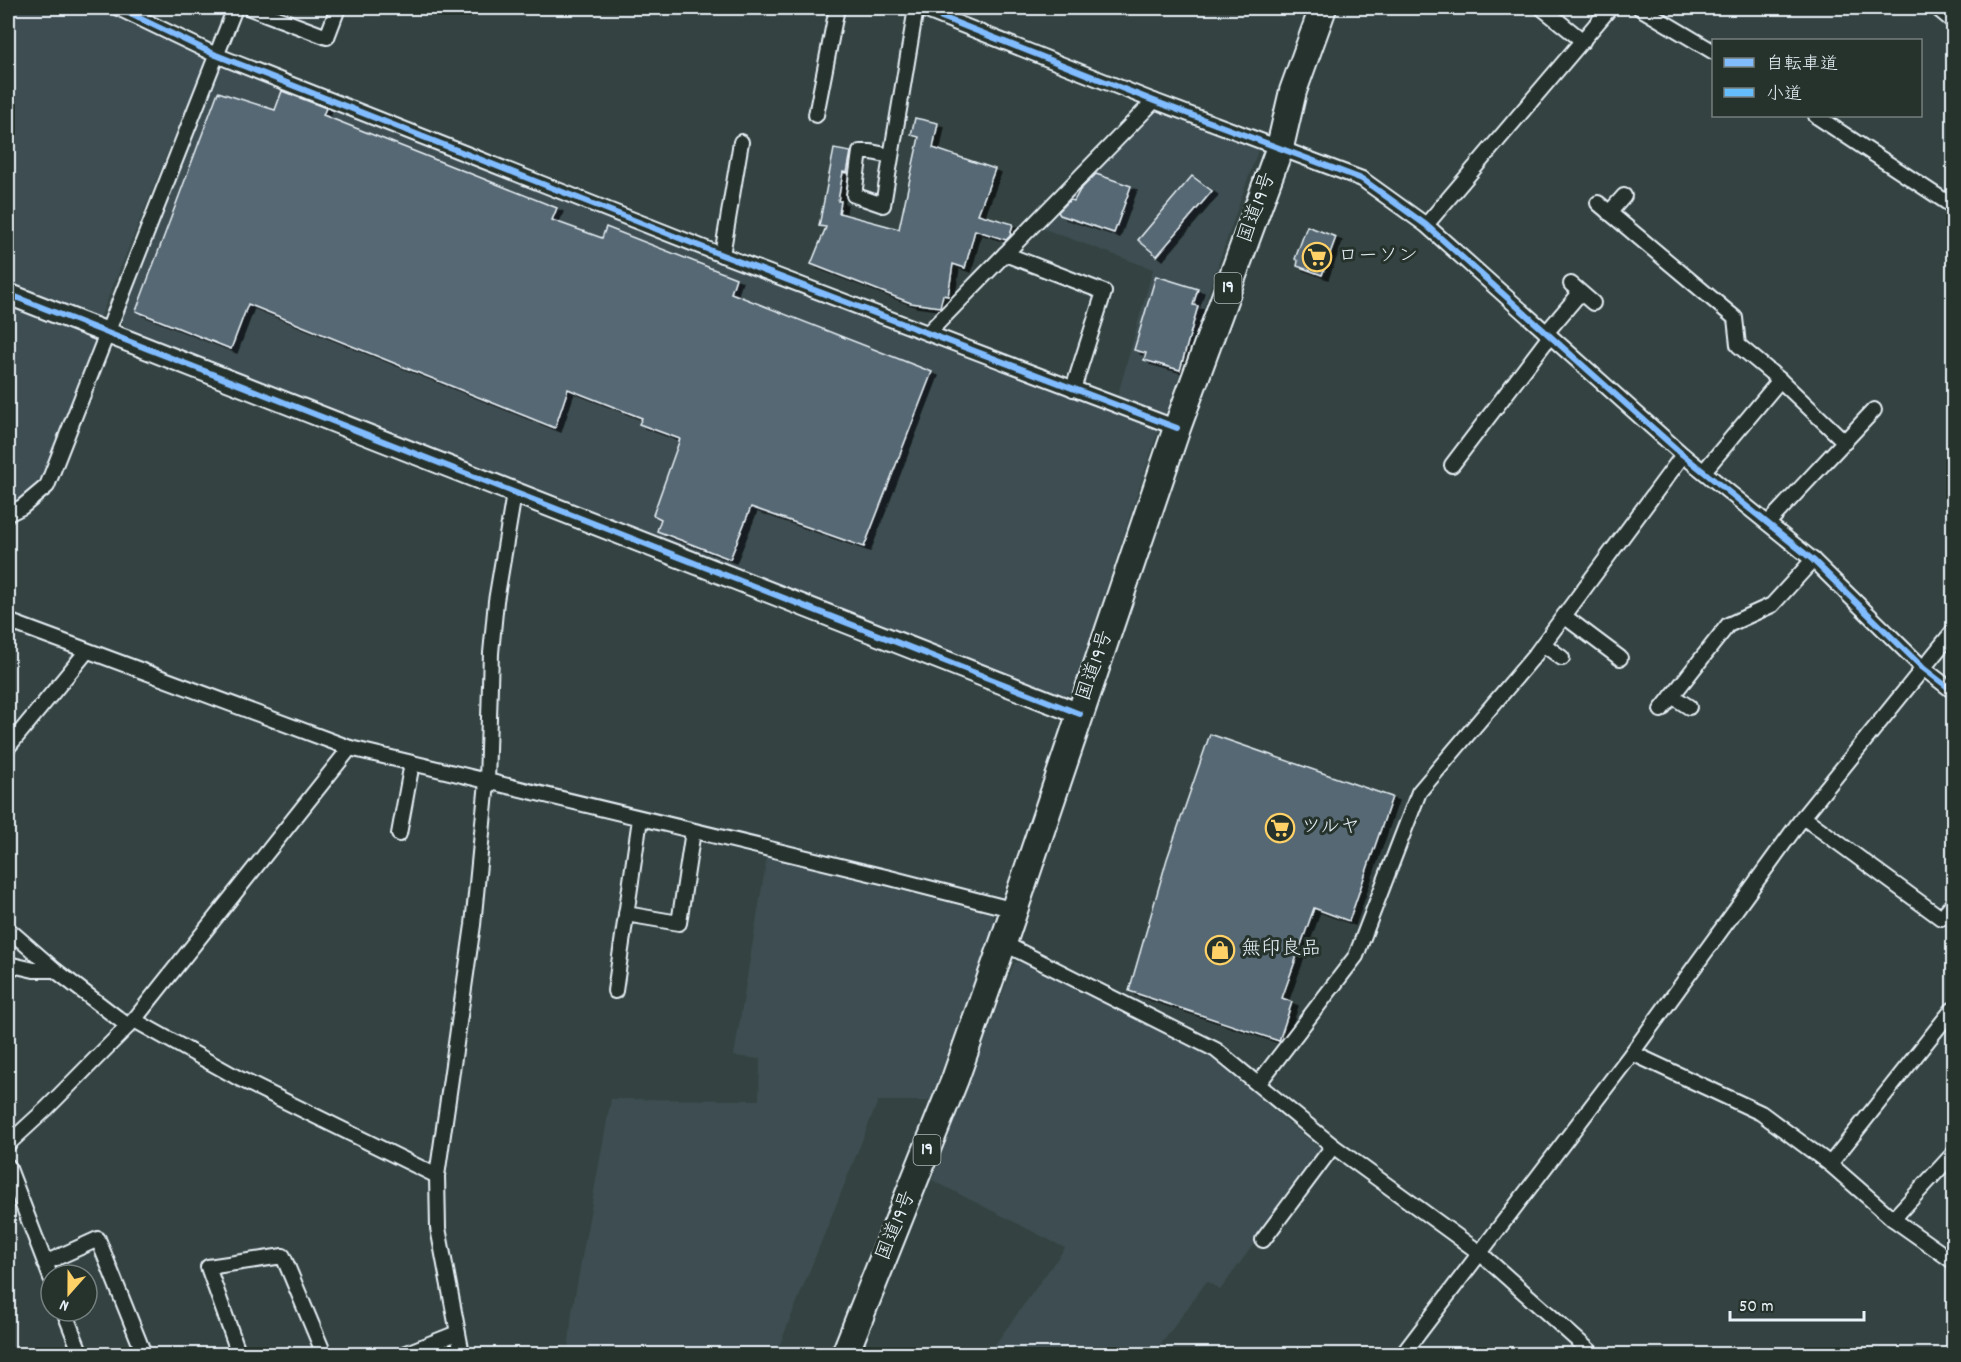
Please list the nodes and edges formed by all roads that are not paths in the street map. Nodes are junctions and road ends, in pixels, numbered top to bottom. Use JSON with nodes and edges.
{"nodes":[{"id":1,"x":118,"y":8,"type":"edge"},
{"id":2,"x":235,"y":8,"type":"edge"},
{"id":3,"x":250,"y":8,"type":"edge"},
{"id":4,"x":338,"y":8,"type":"edge"},
{"id":5,"x":837,"y":8,"type":"edge"},
{"id":6,"x":917,"y":8,"type":"edge"},
{"id":7,"x":1323,"y":8,"type":"edge"},
{"id":8,"x":1542,"y":8,"type":"edge"},
{"id":9,"x":1610,"y":8,"type":"edge"},
{"id":10,"x":1641,"y":8,"type":"edge"},
{"id":11,"x":1937,"y":8,"type":"edge"},
{"id":12,"x":1953,"y":22,"type":"edge"},
{"id":13,"x":1583,"y":41,"type":"junction"},
{"id":14,"x":1712,"y":51,"type":"edge"},
{"id":15,"x":216,"y":55,"type":"junction"},
{"id":16,"x":1154,"y":101,"type":"junction"},
{"id":17,"x":816,"y":115,"type":"dead end"},
{"id":18,"x":1818,"y":117,"type":"edge"},
{"id":19,"x":741,"y":142,"type":"dead end"},
{"id":20,"x":1280,"y":147,"type":"junction"},
{"id":21,"x":891,"y":156,"type":"dead end"},
{"id":22,"x":1624,"y":196,"type":"dead end"},
{"id":23,"x":1598,"y":203,"type":"dead end"},
{"id":24,"x":1953,"y":207,"type":"edge"},
{"id":25,"x":1610,"y":213,"type":"junction"},
{"id":26,"x":1426,"y":225,"type":"junction"},
{"id":27,"x":1005,"y":254,"type":"junction"},
{"id":28,"x":723,"y":255,"type":"junction"},
{"id":29,"x":8,"y":294,"type":"edge"},
{"id":30,"x":1593,"y":303,"type":"dead end"},
{"id":31,"x":107,"y":333,"type":"junction"},
{"id":32,"x":928,"y":333,"type":"junction"},
{"id":33,"x":1548,"y":334,"type":"junction"},
{"id":34,"x":1780,"y":380,"type":"junction"},
{"id":35,"x":1073,"y":389,"type":"junction"},
{"id":36,"x":1874,"y":410,"type":"dead end"},
{"id":37,"x":1176,"y":428,"type":"junction"},
{"id":38,"x":1845,"y":442,"type":"junction"},
{"id":39,"x":1683,"y":455,"type":"junction"},
{"id":40,"x":1452,"y":465,"type":"dead end"},
{"id":41,"x":1704,"y":471,"type":"junction"},
{"id":42,"x":514,"y":494,"type":"junction"},
{"id":43,"x":8,"y":514,"type":"edge"},
{"id":44,"x":1768,"y":523,"type":"junction"},
{"id":45,"x":1814,"y":560,"type":"junction"},
{"id":46,"x":1564,"y":616,"type":"junction"},
{"id":47,"x":8,"y":621,"type":"edge"},
{"id":48,"x":1953,"y":630,"type":"edge"},
{"id":49,"x":1543,"y":644,"type":"junction"},
{"id":50,"x":87,"y":651,"type":"junction"},
{"id":51,"x":1562,"y":658,"type":"dead end"},
{"id":52,"x":1620,"y":658,"type":"dead end"},
{"id":53,"x":1923,"y":668,"type":"junction"},
{"id":54,"x":1953,"y":692,"type":"edge"},
{"id":55,"x":1672,"y":696,"type":"junction"},
{"id":56,"x":1689,"y":707,"type":"dead end"},
{"id":57,"x":1661,"y":710,"type":"dead end"},
{"id":58,"x":1080,"y":714,"type":"junction"},
{"id":59,"x":8,"y":747,"type":"edge"},
{"id":60,"x":350,"y":748,"type":"junction"},
{"id":61,"x":412,"y":763,"type":"junction"},
{"id":62,"x":487,"y":782,"type":"junction"},
{"id":63,"x":1803,"y":817,"type":"junction"},
{"id":64,"x":640,"y":819,"type":"junction"},
{"id":65,"x":693,"y":831,"type":"junction"},
{"id":66,"x":399,"y":834,"type":"dead end"},
{"id":67,"x":1953,"y":902,"type":"edge"},
{"id":68,"x":1014,"y":910,"type":"junction"},
{"id":69,"x":626,"y":914,"type":"junction"},
{"id":70,"x":8,"y":929,"type":"edge"},
{"id":71,"x":1004,"y":943,"type":"junction"},
{"id":72,"x":8,"y":964,"type":"edge"},
{"id":73,"x":55,"y":970,"type":"junction"},
{"id":74,"x":615,"y":991,"type":"dead end"},
{"id":75,"x":1953,"y":1012,"type":"edge"},
{"id":76,"x":131,"y":1023,"type":"junction"},
{"id":77,"x":1632,"y":1053,"type":"junction"},
{"id":78,"x":1258,"y":1084,"type":"junction"},
{"id":79,"x":8,"y":1144,"type":"edge"},
{"id":80,"x":1333,"y":1146,"type":"junction"},
{"id":81,"x":1953,"y":1153,"type":"edge"},
{"id":82,"x":1830,"y":1164,"type":"junction"},
{"id":83,"x":8,"y":1166,"type":"edge"},
{"id":84,"x":437,"y":1176,"type":"junction"},
{"id":85,"x":1893,"y":1219,"type":"junction"},
{"id":86,"x":1263,"y":1240,"type":"dead end"},
{"id":87,"x":1480,"y":1253,"type":"junction"},
{"id":88,"x":1953,"y":1262,"type":"edge"},
{"id":89,"x":45,"y":1263,"type":"joint"},
{"id":90,"x":69,"y":1323,"type":"edge"},
{"id":91,"x":457,"y":1333,"type":"junction"},
{"id":92,"x":81,"y":1354,"type":"edge"},
{"id":93,"x":144,"y":1354,"type":"edge"},
{"id":94,"x":239,"y":1354,"type":"edge"},
{"id":95,"x":324,"y":1354,"type":"edge"},
{"id":96,"x":404,"y":1354,"type":"edge"},
{"id":97,"x":462,"y":1354,"type":"edge"},
{"id":98,"x":845,"y":1354,"type":"edge"},
{"id":99,"x":1403,"y":1354,"type":"edge"},
{"id":100,"x":1593,"y":1354,"type":"edge"}],
"edges":[{"from":1,"to":15,"type":"street"},
{"from":2,"to":15,"type":"street"},
{"from":3,"to":4,"type":"street"},
{"from":5,"to":17,"type":"street"},
{"from":6,"to":16,"type":"street"},
{"from":6,"to":21,"type":"street"},
{"from":7,"to":20,"type":"highway","name":"国道19号","number":"19"},
{"from":8,"to":13,"type":"street"},
{"from":9,"to":13,"type":"street"},
{"from":10,"to":14,"type":"street"},
{"from":11,"to":12,"type":"street"},
{"from":13,"to":26,"type":"street"},
{"from":15,"to":28,"type":"street"},
{"from":15,"to":31,"type":"street"},
{"from":16,"to":20,"type":"street"},
{"from":16,"to":27,"type":"street"},
{"from":18,"to":24,"type":"street"},
{"from":19,"to":28,"type":"street"},
{"from":20,"to":26,"type":"street"},
{"from":20,"to":37,"type":"highway","name":"国道19号","number":"19"},
{"from":22,"to":25,"type":"street"},
{"from":23,"to":25,"type":"street"},
{"from":25,"to":34,"type":"street"},
{"from":26,"to":33,"type":"street"},
{"from":27,"to":32,"type":"street"},
{"from":27,"to":35,"type":"street"},
{"from":28,"to":32,"type":"street"},
{"from":29,"to":31,"type":"street"},
{"from":30,"to":33,"type":"street"},
{"from":31,"to":42,"type":"street"},
{"from":31,"to":43,"type":"street"},
{"from":32,"to":35,"type":"street"},
{"from":33,"to":39,"type":"street"},
{"from":33,"to":40,"type":"street"},
{"from":34,"to":38,"type":"street"},
{"from":34,"to":41,"type":"street"},
{"from":35,"to":37,"type":"street"},
{"from":36,"to":38,"type":"street"},
{"from":37,"to":58,"type":"highway","name":"国道19号","number":"19"},
{"from":38,"to":44,"type":"street"},
{"from":39,"to":41,"type":"street"},
{"from":39,"to":46,"type":"street"},
{"from":41,"to":44,"type":"street"},
{"from":42,"to":58,"type":"street"},
{"from":42,"to":62,"type":"street"},
{"from":44,"to":45,"type":"street"},
{"from":45,"to":53,"type":"street"},
{"from":45,"to":55,"type":"street"},
{"from":46,"to":49,"type":"street"},
{"from":46,"to":52,"type":"street"},
{"from":47,"to":50,"type":"street"},
{"from":48,"to":53,"type":"street"},
{"from":49,"to":51,"type":"street"},
{"from":49,"to":78,"type":"street"},
{"from":50,"to":59,"type":"street"},
{"from":50,"to":60,"type":"street"},
{"from":53,"to":54,"type":"street"},
{"from":53,"to":63,"type":"street"},
{"from":55,"to":56,"type":"street"},
{"from":55,"to":57,"type":"street"},
{"from":58,"to":68,"type":"highway","name":"国道19号","number":"19"},
{"from":60,"to":61,"type":"street"},
{"from":60,"to":76,"type":"street"},
{"from":61,"to":62,"type":"street"},
{"from":61,"to":66,"type":"street"},
{"from":62,"to":64,"type":"street"},
{"from":62,"to":84,"type":"street"},
{"from":63,"to":67,"type":"street"},
{"from":63,"to":77,"type":"street"},
{"from":64,"to":65,"type":"street"},
{"from":64,"to":69,"type":"street"},
{"from":65,"to":68,"type":"street"},
{"from":65,"to":69,"type":"street"},
{"from":68,"to":71,"type":"highway","name":"国道19号","number":"19"},
{"from":69,"to":74,"type":"street"},
{"from":70,"to":73,"type":"street"},
{"from":71,"to":78,"type":"street"},
{"from":71,"to":98,"type":"highway","name":"国道19号","number":"19"},
{"from":72,"to":73,"type":"street"},
{"from":73,"to":76,"type":"street"},
{"from":75,"to":82,"type":"street"},
{"from":76,"to":79,"type":"street"},
{"from":76,"to":84,"type":"street"},
{"from":77,"to":82,"type":"street"},
{"from":77,"to":87,"type":"street"},
{"from":78,"to":80,"type":"street"},
{"from":80,"to":86,"type":"street"},
{"from":80,"to":87,"type":"street"},
{"from":81,"to":85,"type":"street"},
{"from":82,"to":85,"type":"street"},
{"from":83,"to":89,"type":"street"},
{"from":84,"to":91,"type":"street"},
{"from":85,"to":88,"type":"street"},
{"from":87,"to":99,"type":"street"},
{"from":87,"to":100,"type":"street"},
{"from":89,"to":93,"type":"street"},
{"from":90,"to":92,"type":"street"},
{"from":91,"to":96,"type":"street"},
{"from":91,"to":97,"type":"street"},
{"from":94,"to":95,"type":"street"}]}
